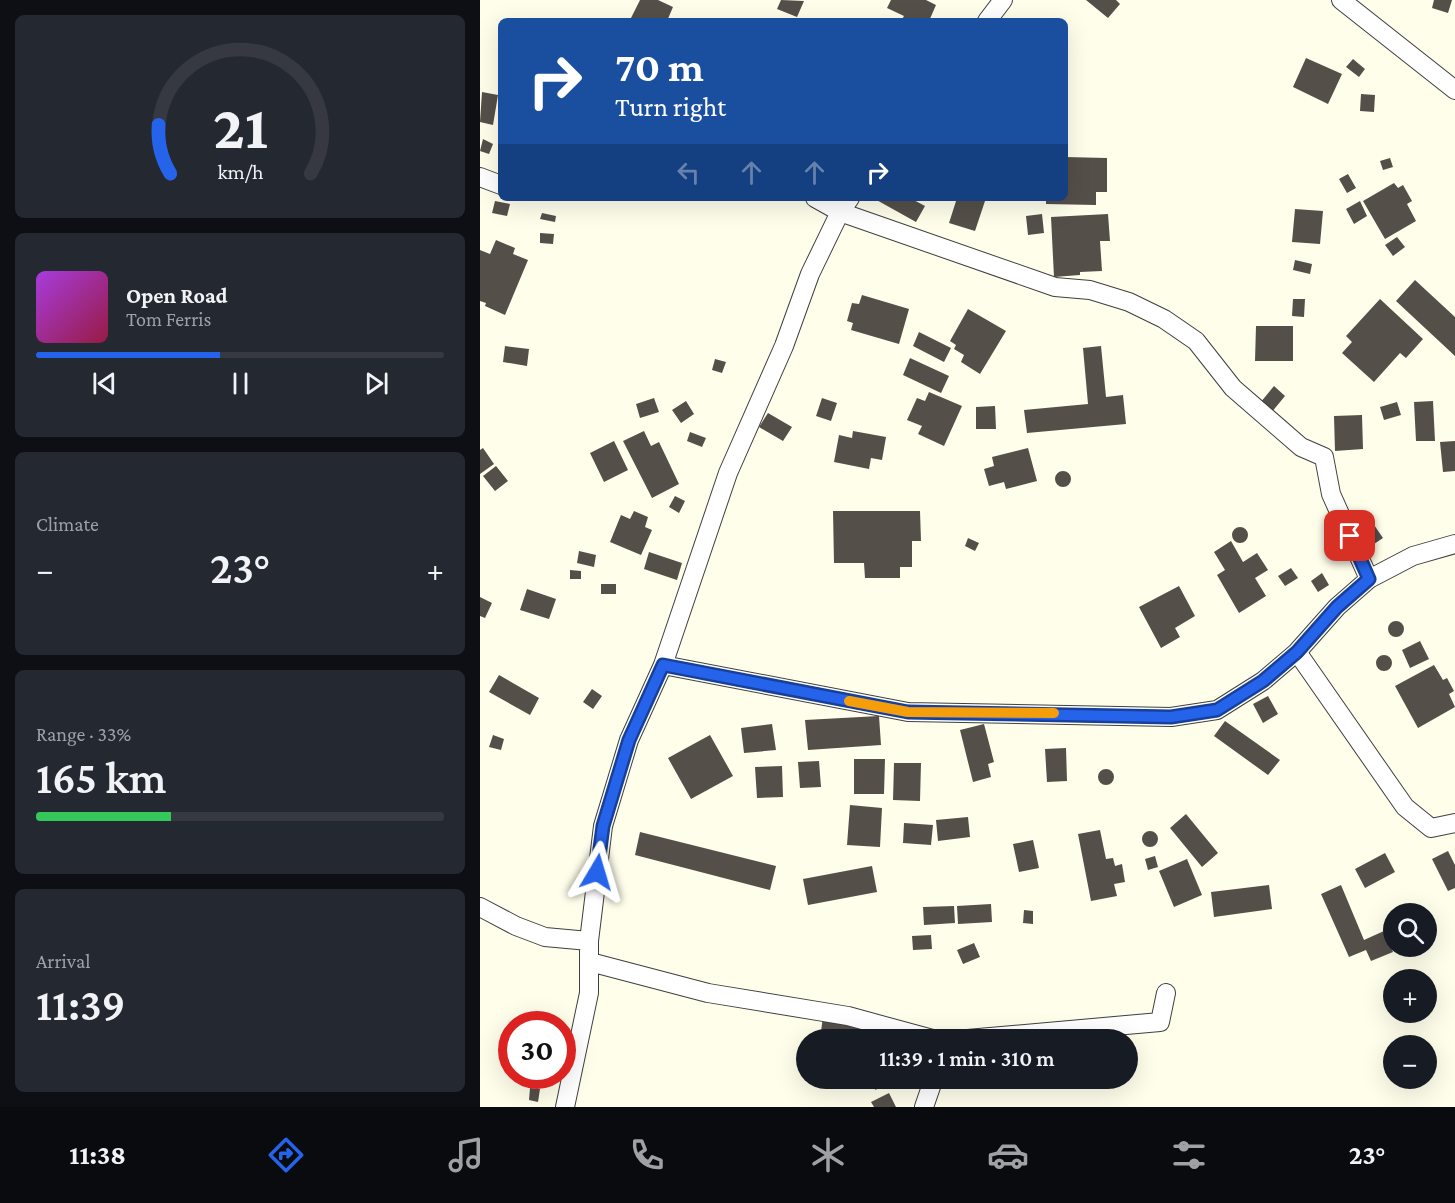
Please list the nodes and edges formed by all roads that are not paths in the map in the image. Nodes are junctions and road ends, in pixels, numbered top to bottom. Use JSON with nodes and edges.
{"nodes":[{"id":1,"x":1003,"y":0,"type":"edge"},
{"id":2,"x":1341,"y":0,"type":"edge"},
{"id":3,"x":989,"y":18,"type":"edge"},
{"id":4,"x":1455,"y":90,"type":"edge"},
{"id":5,"x":480,"y":177,"type":"edge"},
{"id":6,"x":498,"y":184,"type":"edge"},
{"id":7,"x":828,"y":201,"type":"edge"},
{"id":8,"x":845,"y":205,"type":"edge"},
{"id":9,"x":1455,"y":544,"type":"edge"},
{"id":10,"x":1369,"y":579,"type":"junction"},
{"id":11,"x":1297,"y":652,"type":"junction"},
{"id":12,"x":663,"y":665,"type":"junction"},
{"id":13,"x":1455,"y":823,"type":"edge"},
{"id":14,"x":480,"y":907,"type":"edge"},
{"id":15,"x":589,"y":941,"type":"junction"},
{"id":16,"x":590,"y":962,"type":"junction"},
{"id":17,"x":1166,"y":993,"type":"dead end"},
{"id":18,"x":896,"y":1029,"type":"edge"},
{"id":19,"x":1081,"y":1029,"type":"edge"},
{"id":20,"x":930,"y":1089,"type":"edge"},
{"id":21,"x":565,"y":1107,"type":"edge"},
{"id":22,"x":924,"y":1107,"type":"edge"}],
"edges":[{"from":1,"to":3,"type":"street"},
{"from":2,"to":4,"type":"street"},
{"from":5,"to":6,"type":"street"},
{"from":7,"to":8,"type":"street"},
{"from":8,"to":10,"type":"street"},
{"from":8,"to":12,"type":"street"},
{"from":9,"to":10,"type":"street"},
{"from":10,"to":11,"type":"street"},
{"from":11,"to":12,"type":"street"},
{"from":11,"to":13,"type":"street"},
{"from":12,"to":15,"type":"street"},
{"from":14,"to":15,"type":"street"},
{"from":15,"to":16,"type":"street"},
{"from":16,"to":18,"type":"street"},
{"from":16,"to":21,"type":"street"},
{"from":17,"to":19,"type":"street"},
{"from":20,"to":22,"type":"street"}]}
